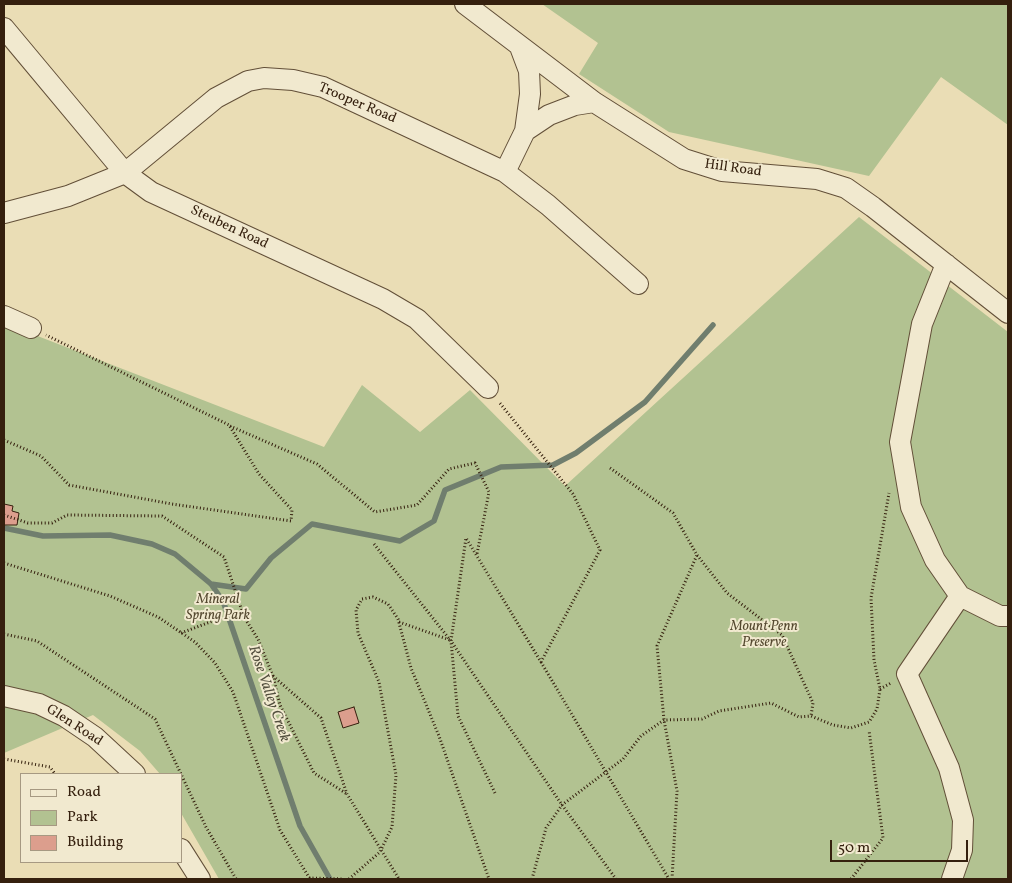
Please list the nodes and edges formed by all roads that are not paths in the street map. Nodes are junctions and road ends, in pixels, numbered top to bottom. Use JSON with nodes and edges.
{"nodes":[{"id":1,"x":465,"y":4,"type":"edge"},
{"id":2,"x":4,"y":28,"type":"edge"},
{"id":3,"x":520,"y":47,"type":"junction"},
{"id":4,"x":594,"y":102,"type":"junction"},
{"id":5,"x":525,"y":131,"type":"junction"},
{"id":6,"x":505,"y":172,"type":"junction"},
{"id":7,"x":124,"y":174,"type":"junction"},
{"id":8,"x":4,"y":213,"type":"edge"},
{"id":9,"x":946,"y":264,"type":"junction"},
{"id":10,"x":638,"y":284,"type":"dead end"},
{"id":11,"x":1008,"y":313,"type":"edge"},
{"id":12,"x":4,"y":316,"type":"edge"},
{"id":13,"x":31,"y":328,"type":"road end"},
{"id":14,"x":488,"y":388,"type":"road end"},
{"id":15,"x":960,"y":596,"type":"junction"},
{"id":16,"x":1008,"y":616,"type":"edge"},
{"id":17,"x":4,"y":696,"type":"edge"},
{"id":18,"x":133,"y":773,"type":"edge"},
{"id":19,"x":182,"y":851,"type":"edge"},
{"id":20,"x":200,"y":879,"type":"edge"},
{"id":21,"x":952,"y":879,"type":"edge"}],
"edges":[{"from":1,"to":3,"type":"street","name":"Hill Road"},
{"from":2,"to":7,"type":"street","name":"Steuben Road"},
{"from":3,"to":4,"type":"street","name":"Hill Road"},
{"from":3,"to":5,"type":"street"},
{"from":4,"to":5,"type":"street"},
{"from":4,"to":9,"type":"street","name":"Hill Road"},
{"from":5,"to":6,"type":"street"},
{"from":6,"to":7,"type":"street","name":"Trooper Road"},
{"from":6,"to":10,"type":"street","name":"Trooper Road"},
{"from":7,"to":8,"type":"street","name":"Trooper Road"},
{"from":7,"to":14,"type":"street","name":"Steuben Road"},
{"from":9,"to":11,"type":"street","name":"Hill Road"},
{"from":9,"to":15,"type":"street"},
{"from":12,"to":13,"type":"street"},
{"from":15,"to":16,"type":"street"},
{"from":15,"to":21,"type":"street"},
{"from":17,"to":18,"type":"street","name":"Glen Road"},
{"from":19,"to":20,"type":"street"}]}
